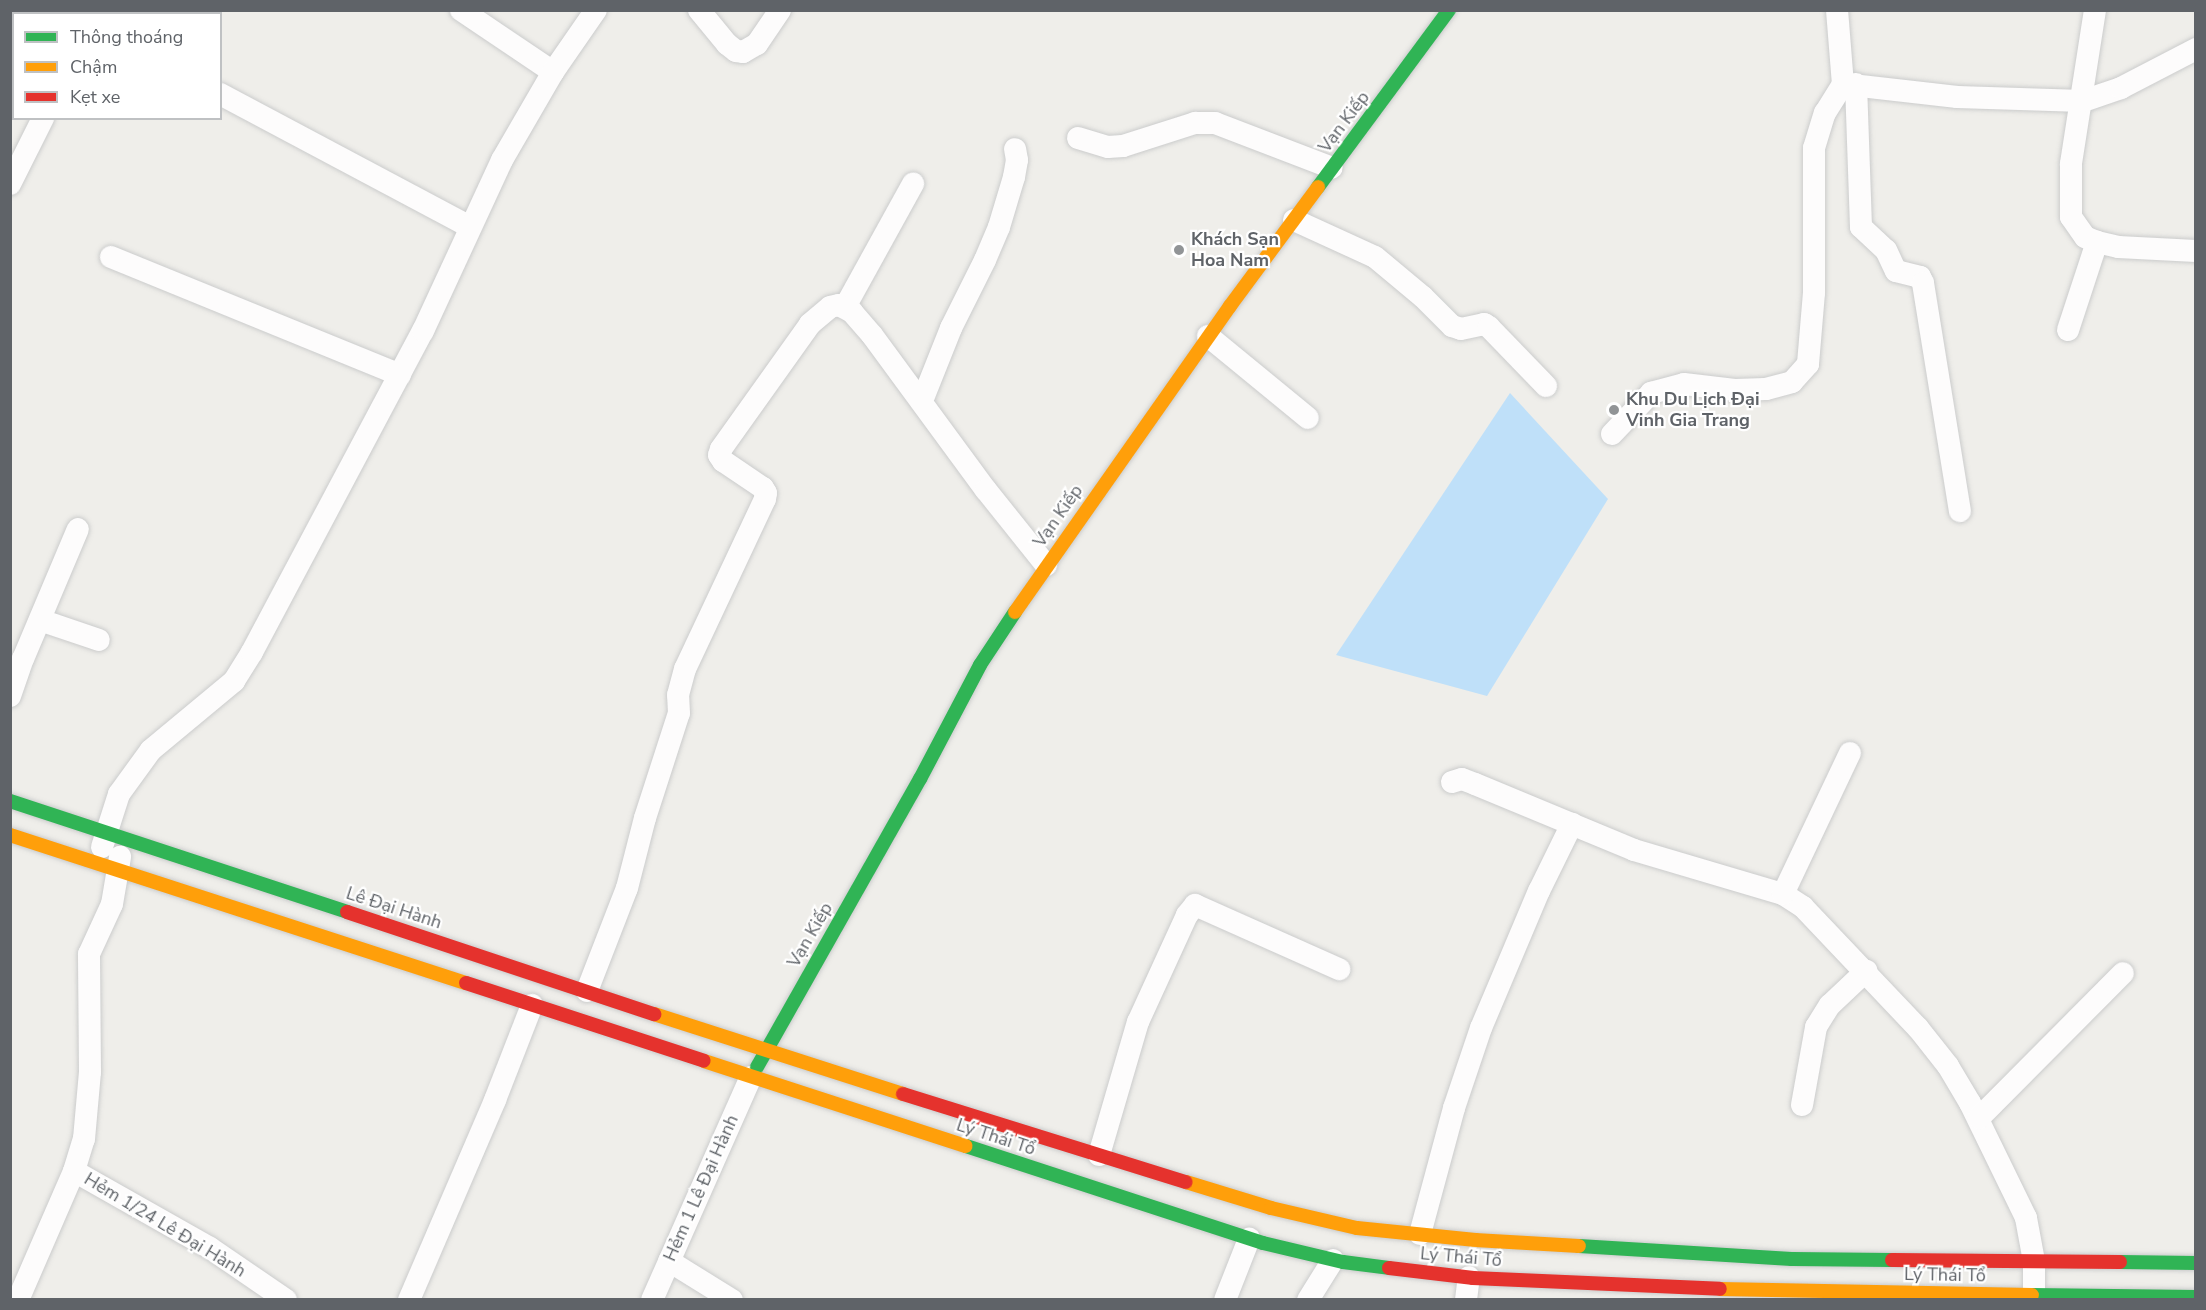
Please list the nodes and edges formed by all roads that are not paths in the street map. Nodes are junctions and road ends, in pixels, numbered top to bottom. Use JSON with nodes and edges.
{"nodes":[{"id":1,"x":461,"y":10,"type":"edge"},
{"id":2,"x":596,"y":10,"type":"edge"},
{"id":3,"x":699,"y":10,"type":"edge"},
{"id":4,"x":780,"y":10,"type":"edge"},
{"id":5,"x":1449,"y":10,"type":"edge"},
{"id":6,"x":1837,"y":10,"type":"edge"},
{"id":7,"x":2095,"y":10,"type":"edge"},
{"id":8,"x":2196,"y":49,"type":"edge"},
{"id":9,"x":553,"y":72,"type":"junction"},
{"id":10,"x":1849,"y":84,"type":"junction"},
{"id":11,"x":222,"y":95,"type":"edge"},
{"id":12,"x":2083,"y":101,"type":"junction"},
{"id":13,"x":42,"y":120,"type":"edge"},
{"id":14,"x":1078,"y":138,"type":"dead end"},
{"id":15,"x":1014,"y":149,"type":"dead end"},
{"id":16,"x":1332,"y":168,"type":"junction"},
{"id":17,"x":10,"y":184,"type":"edge"},
{"id":18,"x":913,"y":184,"type":"dead end"},
{"id":19,"x":1294,"y":220,"type":"junction"},
{"id":20,"x":470,"y":226,"type":"junction"},
{"id":21,"x":2097,"y":242,"type":"junction"},
{"id":22,"x":2196,"y":251,"type":"edge"},
{"id":23,"x":111,"y":257,"type":"dead end"},
{"id":24,"x":845,"y":307,"type":"junction"},
{"id":25,"x":2067,"y":330,"type":"dead end"},
{"id":26,"x":1209,"y":336,"type":"junction"},
{"id":27,"x":400,"y":375,"type":"junction"},
{"id":28,"x":1546,"y":386,"type":"dead end"},
{"id":29,"x":922,"y":401,"type":"junction"},
{"id":30,"x":1308,"y":418,"type":"dead end"},
{"id":31,"x":1612,"y":434,"type":"dead end"},
{"id":32,"x":1960,"y":511,"type":"dead end"},
{"id":33,"x":78,"y":529,"type":"dead end"},
{"id":34,"x":1046,"y":565,"type":"junction"},
{"id":35,"x":40,"y":620,"type":"junction"},
{"id":36,"x":99,"y":640,"type":"dead end"},
{"id":37,"x":10,"y":696,"type":"edge"},
{"id":38,"x":1850,"y":753,"type":"dead end"},
{"id":39,"x":1452,"y":782,"type":"dead end"},
{"id":40,"x":10,"y":801,"type":"edge"},
{"id":41,"x":1572,"y":824,"type":"junction"},
{"id":42,"x":10,"y":835,"type":"edge"},
{"id":43,"x":115,"y":835,"type":"junction"},
{"id":44,"x":107,"y":866,"type":"junction"},
{"id":45,"x":1783,"y":894,"type":"junction"},
{"id":46,"x":1340,"y":969,"type":"dead end"},
{"id":47,"x":1866,"y":971,"type":"junction"},
{"id":48,"x":2123,"y":973,"type":"dead end"},
{"id":49,"x":587,"y":991,"type":"junction"},
{"id":50,"x":532,"y":1005,"type":"junction"},
{"id":51,"x":766,"y":1050,"type":"junction"},
{"id":52,"x":751,"y":1077,"type":"junction"},
{"id":53,"x":1802,"y":1105,"type":"dead end"},
{"id":54,"x":1979,"y":1118,"type":"junction"},
{"id":55,"x":1099,"y":1155,"type":"junction"},
{"id":56,"x":74,"y":1171,"type":"junction"},
{"id":57,"x":1420,"y":1234,"type":"junction"},
{"id":58,"x":1249,"y":1239,"type":"junction"},
{"id":59,"x":1333,"y":1260,"type":"junction"},
{"id":60,"x":669,"y":1261,"type":"junction"},
{"id":61,"x":2034,"y":1261,"type":"junction"},
{"id":62,"x":2196,"y":1263,"type":"edge"},
{"id":63,"x":1469,"y":1277,"type":"junction"},
{"id":64,"x":2034,"y":1297,"type":"edge"},
{"id":65,"x":2196,"y":1297,"type":"edge"},
{"id":66,"x":18,"y":1299,"type":"edge"},
{"id":67,"x":286,"y":1299,"type":"edge"},
{"id":68,"x":409,"y":1299,"type":"edge"},
{"id":69,"x":652,"y":1299,"type":"edge"},
{"id":70,"x":732,"y":1299,"type":"edge"},
{"id":71,"x":1225,"y":1299,"type":"edge"},
{"id":72,"x":1308,"y":1299,"type":"edge"},
{"id":73,"x":1466,"y":1299,"type":"edge"}],
"edges":[{"from":1,"to":9,"type":"street"},
{"from":2,"to":9,"type":"street"},
{"from":3,"to":4,"type":"street"},
{"from":5,"to":16,"type":"main road","name":"Vạn Kiếp"},
{"from":6,"to":10,"type":"street"},
{"from":7,"to":12,"type":"street"},
{"from":8,"to":12,"type":"street"},
{"from":9,"to":20,"type":"street"},
{"from":10,"to":12,"type":"street"},
{"from":10,"to":31,"type":"street"},
{"from":10,"to":32,"type":"street"},
{"from":11,"to":20,"type":"street"},
{"from":12,"to":21,"type":"street"},
{"from":13,"to":17,"type":"street"},
{"from":14,"to":16,"type":"street"},
{"from":15,"to":29,"type":"street"},
{"from":16,"to":19,"type":"main road","name":"Vạn Kiếp"},
{"from":18,"to":24,"type":"street"},
{"from":19,"to":26,"type":"main road","name":"Vạn Kiếp"},
{"from":19,"to":28,"type":"street"},
{"from":20,"to":27,"type":"street"},
{"from":21,"to":22,"type":"street"},
{"from":21,"to":25,"type":"street"},
{"from":23,"to":27,"type":"street"},
{"from":24,"to":29,"type":"street"},
{"from":24,"to":49,"type":"street"},
{"from":26,"to":30,"type":"street"},
{"from":26,"to":34,"type":"main road","name":"Vạn Kiếp"},
{"from":27,"to":43,"type":"street"},
{"from":29,"to":34,"type":"street"},
{"from":33,"to":35,"type":"street"},
{"from":34,"to":51,"type":"main road","name":"Vạn Kiếp"},
{"from":35,"to":36,"type":"street"},
{"from":35,"to":37,"type":"street"},
{"from":38,"to":45,"type":"street"},
{"from":39,"to":41,"type":"street"},
{"from":40,"to":43,"type":"main road","name":"Lê Đại Hành"},
{"from":41,"to":45,"type":"street"},
{"from":41,"to":57,"type":"street"},
{"from":42,"to":44,"type":"main road"},
{"from":43,"to":44,"type":"street"},
{"from":43,"to":49,"type":"main road","name":"Lê Đại Hành"},
{"from":44,"to":50,"type":"main road"},
{"from":44,"to":56,"type":"street"},
{"from":45,"to":47,"type":"street"},
{"from":46,"to":55,"type":"street"},
{"from":47,"to":53,"type":"street"},
{"from":47,"to":54,"type":"street"},
{"from":48,"to":54,"type":"street"},
{"from":49,"to":51,"type":"main road","name":"Lê Đại Hành"},
{"from":50,"to":52,"type":"main road"},
{"from":50,"to":68,"type":"street"},
{"from":51,"to":52,"type":"main road","name":"Vạn Kiếp"},
{"from":51,"to":55,"type":"main road","name":"Lý Thái Tổ"},
{"from":52,"to":58,"type":"main road","name":"Lý Thái Tổ"},
{"from":52,"to":60,"type":"street","name":"Hẻm 1 Lê Đại Hành"},
{"from":54,"to":61,"type":"street"},
{"from":55,"to":57,"type":"main road","name":"Lý Thái Tổ"},
{"from":56,"to":66,"type":"street"},
{"from":56,"to":67,"type":"street","name":"Hẻm 1/24 Lê Đại Hành"},
{"from":57,"to":61,"type":"main road","name":"Lý Thái Tổ"},
{"from":58,"to":59,"type":"main road","name":"Lý Thái Tổ"},
{"from":58,"to":71,"type":"street"},
{"from":59,"to":63,"type":"main road","name":"Lý Thái Tổ"},
{"from":59,"to":72,"type":"street"},
{"from":60,"to":69,"type":"street","name":"Hẻm 1 Lê Đại Hành"},
{"from":60,"to":70,"type":"street"},
{"from":61,"to":62,"type":"main road","name":"Lý Thái Tổ"},
{"from":61,"to":64,"type":"street"},
{"from":63,"to":64,"type":"main road","name":"Lý Thái Tổ"},
{"from":63,"to":73,"type":"street"},
{"from":64,"to":65,"type":"main road","name":"Lý Thái Tổ"}]}
